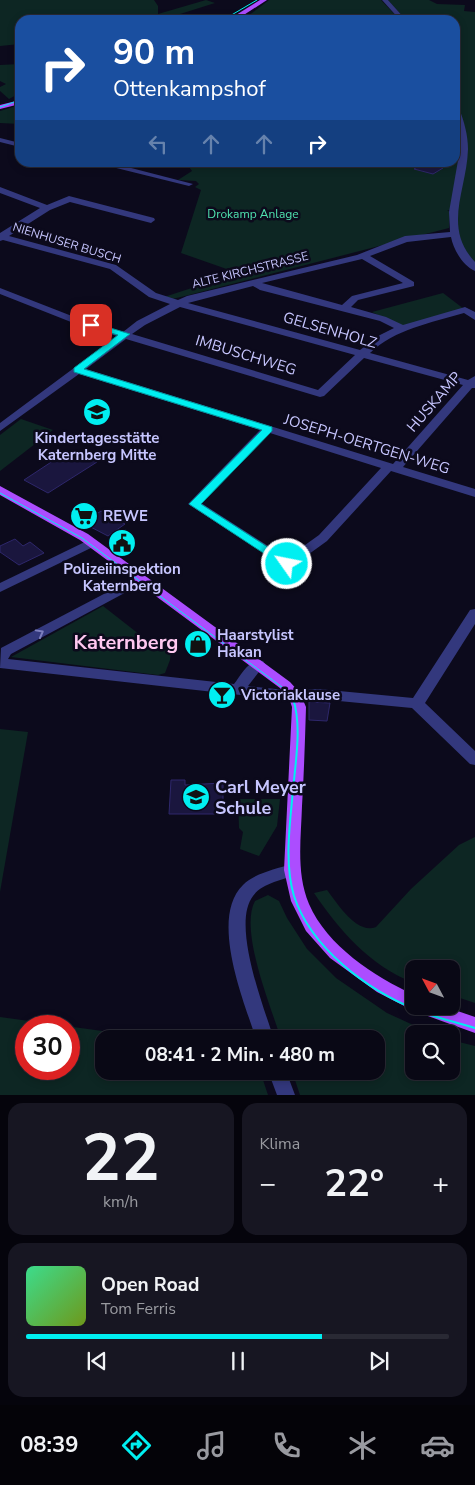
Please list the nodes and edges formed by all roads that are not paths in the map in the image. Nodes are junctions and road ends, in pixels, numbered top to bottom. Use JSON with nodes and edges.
{"nodes":[{"id":1,"x":264,"y":0,"type":"edge"},
{"id":2,"x":385,"y":0,"type":"edge"},
{"id":3,"x":239,"y":15,"type":"edge"},
{"id":4,"x":398,"y":15,"type":"edge"},
{"id":5,"x":15,"y":103,"type":"edge"},
{"id":6,"x":0,"y":107,"type":"edge"},
{"id":7,"x":460,"y":122,"type":"edge"},
{"id":8,"x":0,"y":140,"type":"edge"},
{"id":9,"x":15,"y":144,"type":"edge"},
{"id":10,"x":117,"y":167,"type":"edge"},
{"id":11,"x":189,"y":184,"type":"dead end"},
{"id":12,"x":0,"y":190,"type":"edge"},
{"id":13,"x":47,"y":208,"type":"junction"},
{"id":14,"x":151,"y":220,"type":"dead end"},
{"id":15,"x":453,"y":234,"type":"junction"},
{"id":16,"x":1,"y":237,"type":"edge"},
{"id":17,"x":363,"y":256,"type":"junction"},
{"id":18,"x":475,"y":268,"type":"edge"},
{"id":19,"x":254,"y":282,"type":"junction"},
{"id":20,"x":0,"y":291,"type":"edge"},
{"id":21,"x":178,"y":304,"type":"junction"},
{"id":22,"x":344,"y":308,"type":"junction"},
{"id":23,"x":475,"y":317,"type":"edge"},
{"id":24,"x":402,"y":328,"type":"junction"},
{"id":25,"x":126,"y":334,"type":"junction"},
{"id":26,"x":362,"y":354,"type":"junction"},
{"id":27,"x":77,"y":370,"type":"junction"},
{"id":28,"x":473,"y":382,"type":"edge"},
{"id":29,"x":0,"y":428,"type":"edge"},
{"id":30,"x":268,"y":429,"type":"junction"},
{"id":31,"x":392,"y":468,"type":"junction"},
{"id":32,"x":0,"y":490,"type":"edge"},
{"id":33,"x":475,"y":494,"type":"edge"},
{"id":34,"x":91,"y":543,"type":"junction"},
{"id":35,"x":140,"y":579,"type":"junction"},
{"id":36,"x":0,"y":588,"type":"edge"},
{"id":37,"x":475,"y":613,"type":"edge"},
{"id":38,"x":0,"y":661,"type":"edge"},
{"id":39,"x":258,"y":664,"type":"junction"},
{"id":40,"x":238,"y":689,"type":"junction"},
{"id":41,"x":295,"y":696,"type":"junction"},
{"id":42,"x":416,"y":703,"type":"junction"},
{"id":43,"x":475,"y":760,"type":"edge"},
{"id":44,"x":292,"y":870,"type":"junction"},
{"id":45,"x":405,"y":999,"type":"edge"},
{"id":46,"x":446,"y":1015,"type":"edge"},
{"id":47,"x":475,"y":1025,"type":"edge"},
{"id":48,"x":262,"y":1030,"type":"edge"},
{"id":49,"x":280,"y":1080,"type":"edge"},
{"id":50,"x":286,"y":1095,"type":"edge"}],
"edges":[{"from":1,"to":3,"type":"main road"},
{"from":2,"to":4,"type":"street"},
{"from":5,"to":6,"type":"main road"},
{"from":7,"to":15,"type":"street"},
{"from":8,"to":9,"type":"street"},
{"from":10,"to":11,"type":"street"},
{"from":12,"to":13,"type":"street"},
{"from":13,"to":14,"type":"street"},
{"from":13,"to":16,"type":"street"},
{"from":15,"to":17,"type":"street","name":"ALTE KIRCHSTRASSE"},
{"from":15,"to":18,"type":"street"},
{"from":16,"to":21,"type":"street","name":"NIENHUSER BUSCH"},
{"from":17,"to":19,"type":"street","name":"ALTE KIRCHSTRASSE"},
{"from":17,"to":22,"type":"street"},
{"from":19,"to":21,"type":"street","name":"ALTE KIRCHSTRASSE"},
{"from":19,"to":22,"type":"street"},
{"from":20,"to":25,"type":"street","name":"IMBUSCHWEG"},
{"from":21,"to":25,"type":"street","name":"ALTE KIRCHSTRASSE"},
{"from":21,"to":26,"type":"street","name":"GELSENHOLZ"},
{"from":22,"to":24,"type":"street"},
{"from":23,"to":24,"type":"street","name":"IMBUSCHWEG"},
{"from":24,"to":26,"type":"street","name":"IMBUSCHWEG"},
{"from":25,"to":26,"type":"street","name":"IMBUSCHWEG"},
{"from":25,"to":27,"type":"street","name":"ALTE KIRCHSTRASSE"},
{"from":26,"to":28,"type":"street","name":"GELSENHOLZ"},
{"from":27,"to":29,"type":"street","name":"ALTE KIRCHSTRASSE"},
{"from":27,"to":30,"type":"street","name":"JOSEPH-OERTGEN-WEG"},
{"from":28,"to":31,"type":"street","name":"HUSKAMP"},
{"from":30,"to":31,"type":"street","name":"JOSEPH-OERTGEN-WEG"},
{"from":30,"to":31,"type":"street","name":"HUSKAMP"},
{"from":31,"to":33,"type":"street","name":"JOSEPH-OERTGEN-WEG"},
{"from":32,"to":34,"type":"main road"},
{"from":34,"to":35,"type":"main road"},
{"from":34,"to":36,"type":"street"},
{"from":38,"to":35,"type":"street","one_way":true},
{"from":35,"to":39,"type":"main road"},
{"from":37,"to":42,"type":"street"},
{"from":38,"to":40,"type":"street"},
{"from":39,"to":40,"type":"street"},
{"from":39,"to":41,"type":"main road"},
{"from":40,"to":41,"type":"street"},
{"from":41,"to":42,"type":"street"},
{"from":41,"to":44,"type":"main road"},
{"from":42,"to":43,"type":"street"},
{"from":44,"to":45,"type":"main road"},
{"from":44,"to":48,"type":"street"},
{"from":46,"to":47,"type":"main road"},
{"from":49,"to":50,"type":"street"}]}
